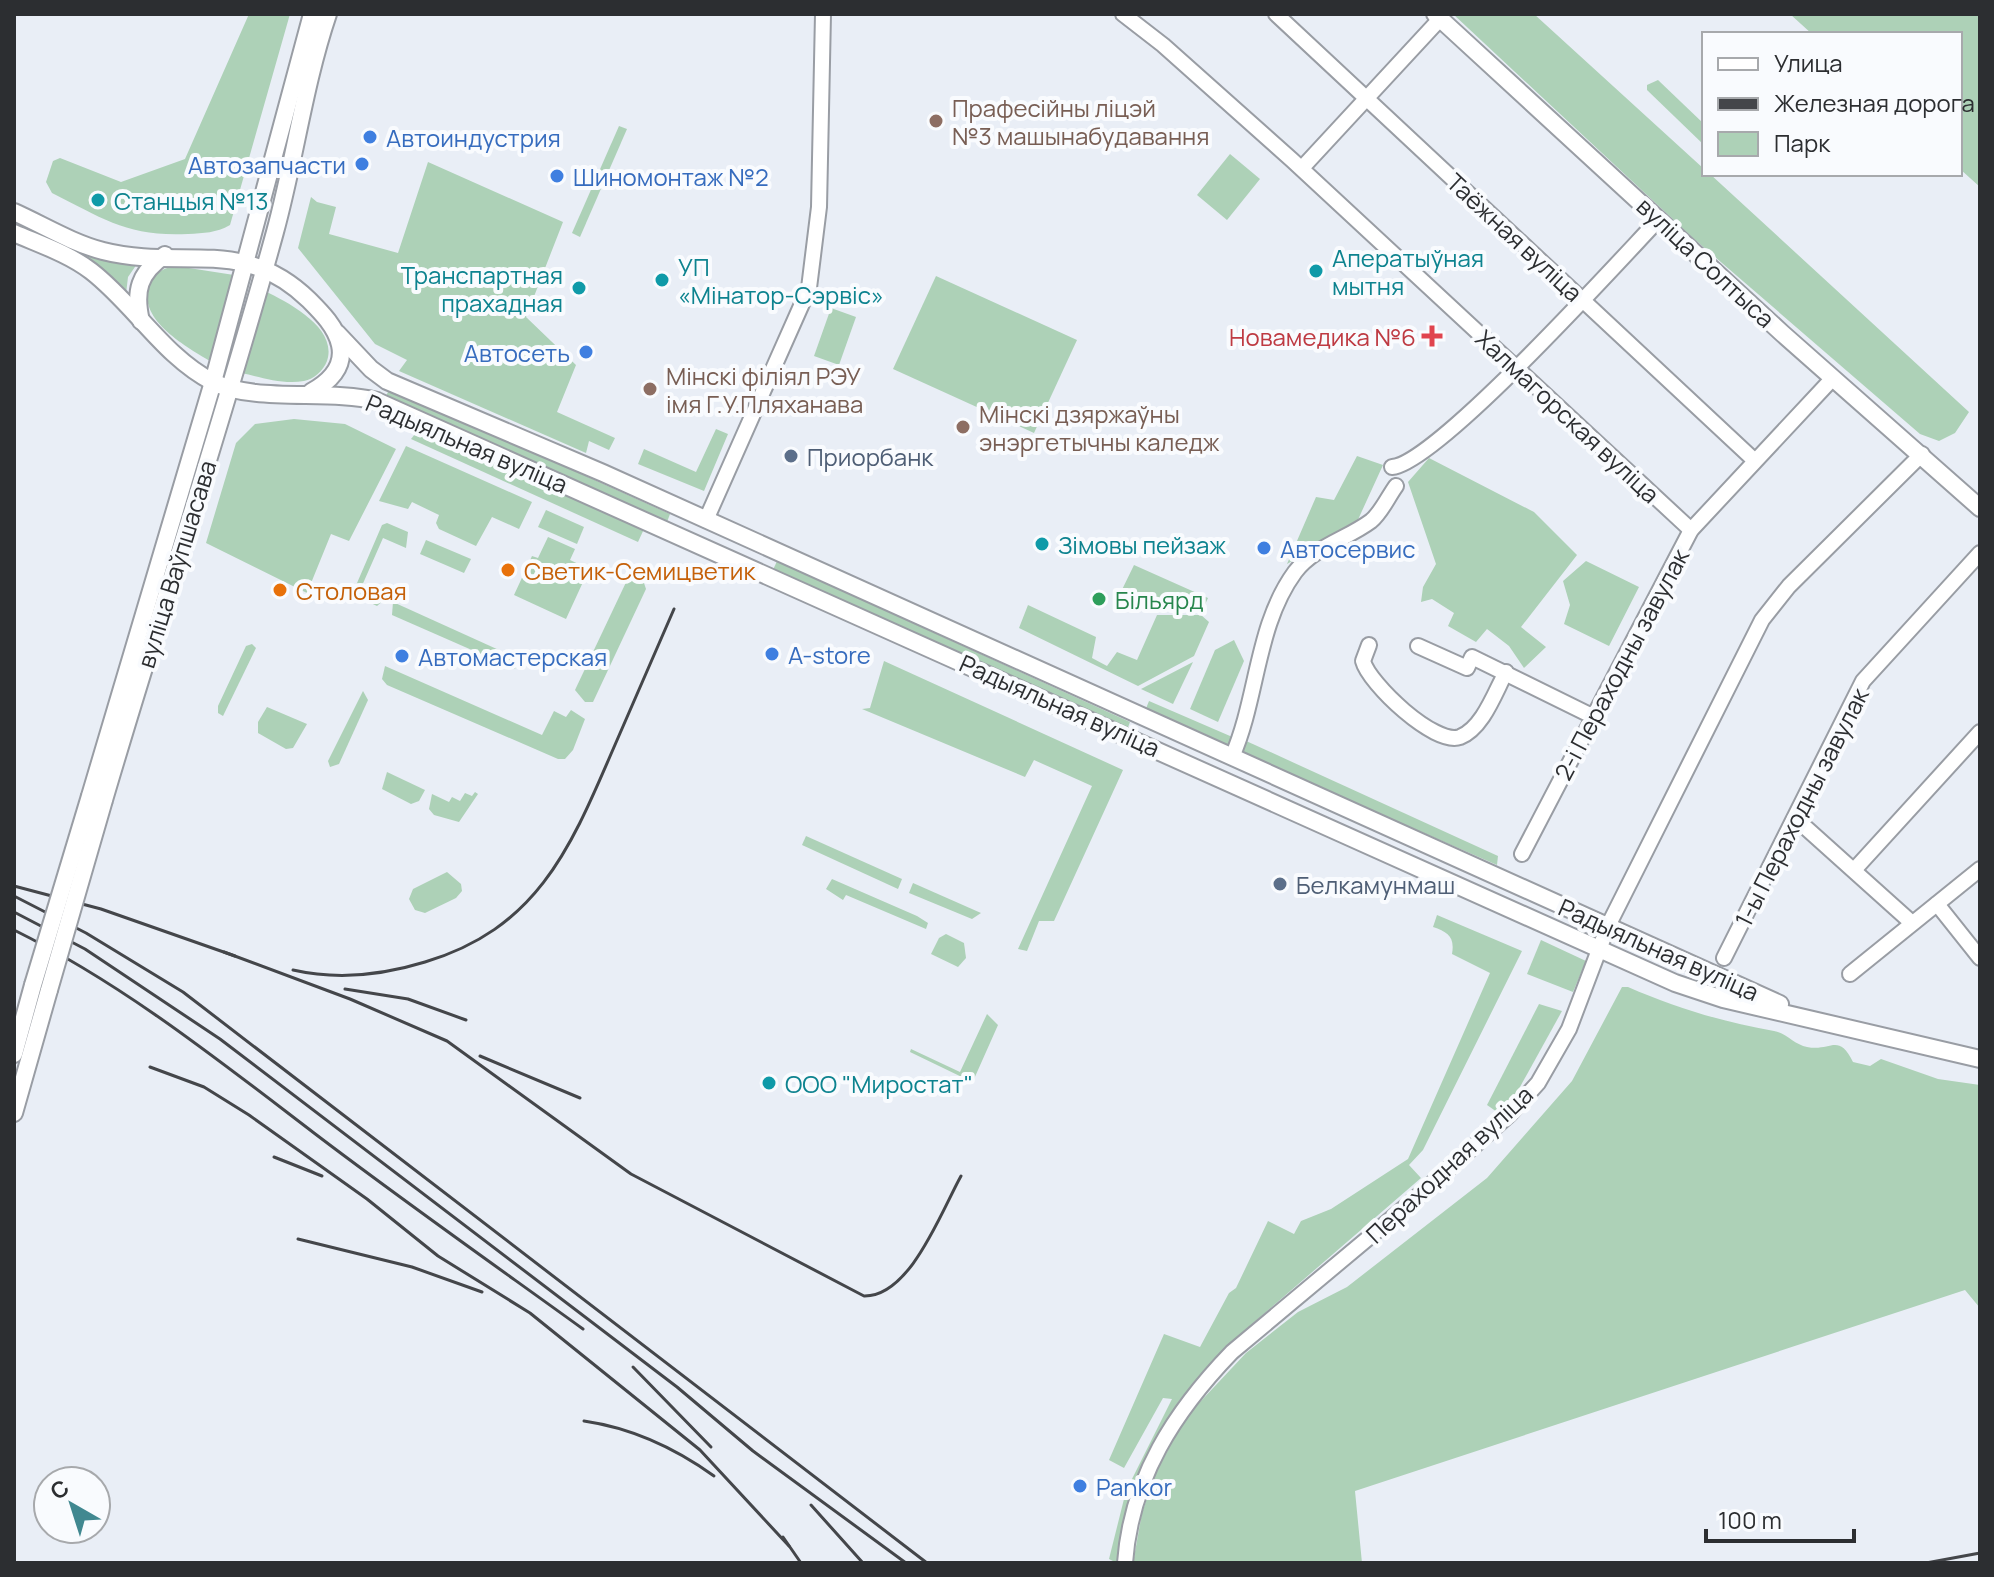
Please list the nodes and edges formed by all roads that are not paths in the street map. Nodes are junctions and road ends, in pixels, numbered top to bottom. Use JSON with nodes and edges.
{"nodes":[{"id":1,"x":312,"y":14,"type":"edge"},
{"id":2,"x":328,"y":14,"type":"edge"},
{"id":3,"x":823,"y":14,"type":"edge"},
{"id":4,"x":1123,"y":14,"type":"edge"},
{"id":5,"x":1276,"y":14,"type":"edge"},
{"id":6,"x":1437,"y":17,"type":"edge"},
{"id":7,"x":1367,"y":99,"type":"junction"},
{"id":8,"x":1302,"y":168,"type":"junction"},
{"id":9,"x":14,"y":212,"type":"edge"},
{"id":10,"x":1659,"y":219,"type":"junction"},
{"id":11,"x":14,"y":233,"type":"edge"},
{"id":12,"x":165,"y":255,"type":"junction"},
{"id":13,"x":246,"y":262,"type":"junction"},
{"id":14,"x":264,"y":267,"type":"junction"},
{"id":15,"x":1582,"y":300,"type":"junction"},
{"id":16,"x":141,"y":321,"type":"junction"},
{"id":17,"x":337,"y":333,"type":"junction"},
{"id":18,"x":1517,"y":368,"type":"junction"},
{"id":19,"x":1833,"y":378,"type":"junction"},
{"id":20,"x":213,"y":382,"type":"junction"},
{"id":21,"x":230,"y":388,"type":"junction"},
{"id":22,"x":309,"y":392,"type":"junction"},
{"id":23,"x":1922,"y":454,"type":"junction"},
{"id":24,"x":1754,"y":460,"type":"junction"},
{"id":25,"x":1392,"y":467,"type":"dead end"},
{"id":26,"x":1396,"y":486,"type":"dead end"},
{"id":27,"x":1980,"y":508,"type":"edge"},
{"id":28,"x":706,"y":520,"type":"junction"},
{"id":29,"x":1691,"y":530,"type":"junction"},
{"id":30,"x":1980,"y":553,"type":"edge"},
{"id":31,"x":1369,"y":645,"type":"dead end"},
{"id":32,"x":1418,"y":646,"type":"dead end"},
{"id":33,"x":1506,"y":672,"type":"junction"},
{"id":34,"x":1592,"y":716,"type":"junction"},
{"id":35,"x":1980,"y":732,"type":"edge"},
{"id":36,"x":1232,"y":757,"type":"junction"},
{"id":37,"x":97,"y":798,"type":"junction"},
{"id":38,"x":1362,"y":816,"type":"junction"},
{"id":39,"x":1795,"y":818,"type":"junction"},
{"id":40,"x":1353,"y":838,"type":"junction"},
{"id":41,"x":1522,"y":854,"type":"dead end"},
{"id":42,"x":1855,"y":869,"type":"junction"},
{"id":43,"x":1980,"y":869,"type":"edge"},
{"id":44,"x":1937,"y":904,"type":"junction"},
{"id":45,"x":1912,"y":923,"type":"junction"},
{"id":46,"x":1608,"y":926,"type":"junction"},
{"id":47,"x":1599,"y":948,"type":"junction"},
{"id":48,"x":1724,"y":958,"type":"dead end"},
{"id":49,"x":1980,"y":958,"type":"edge"},
{"id":50,"x":1850,"y":974,"type":"dead end"},
{"id":51,"x":41,"y":987,"type":"junction"},
{"id":52,"x":1811,"y":1017,"type":"junction"},
{"id":53,"x":14,"y":1054,"type":"edge"},
{"id":54,"x":1980,"y":1059,"type":"edge"},
{"id":55,"x":14,"y":1113,"type":"edge"},
{"id":56,"x":1125,"y":1563,"type":"edge"}],
"edges":[{"from":1,"to":13,"type":"main road","name":"вуліца Ваўпшасава"},
{"from":2,"to":14,"type":"main road","name":"вуліца Ваўпшасава"},
{"from":3,"to":28,"type":"street"},
{"from":4,"to":8,"type":"street","name":"Халмагорская вуліца"},
{"from":5,"to":7,"type":"street","name":"Таёжная вуліца"},
{"from":6,"to":7,"type":"street"},
{"from":6,"to":10,"type":"main road","name":"вуліца Солтыса"},
{"from":7,"to":8,"type":"street"},
{"from":7,"to":15,"type":"street","name":"Таёжная вуліца"},
{"from":8,"to":18,"type":"street","name":"Халмагорская вуліца"},
{"from":9,"to":12,"type":"main road"},
{"from":10,"to":15,"type":"street"},
{"from":10,"to":19,"type":"main road","name":"вуліца Солтыса"},
{"from":11,"to":16,"type":"main road"},
{"from":12,"to":13,"type":"main road","name":"Радыяльная вуліца"},
{"from":12,"to":16,"type":"main road"},
{"from":13,"to":14,"type":"main road","name":"Радыяльная вуліца"},
{"from":13,"to":20,"type":"main road","name":"вуліца Ваўпшасава"},
{"from":14,"to":17,"type":"main road","name":"Радыяльная вуліца"},
{"from":14,"to":21,"type":"main road","name":"вуліца Ваўпшасава"},
{"from":15,"to":18,"type":"street"},
{"from":15,"to":24,"type":"street","name":"Таёжная вуліца"},
{"from":16,"to":20,"type":"main road"},
{"from":17,"to":22,"type":"main road"},
{"from":17,"to":28,"type":"main road","name":"Радыяльная вуліца"},
{"from":18,"to":25,"type":"street"},
{"from":18,"to":29,"type":"street","name":"Халмагорская вуліца"},
{"from":19,"to":23,"type":"main road","name":"вуліца Солтыса"},
{"from":19,"to":24,"type":"street","name":"2-і Пераходны завулак"},
{"from":20,"to":21,"type":"main road","name":"Радыяльная вуліца"},
{"from":20,"to":37,"type":"main road","name":"вуліца Ваўпшасава"},
{"from":21,"to":22,"type":"main road","name":"Радыяльная вуліца"},
{"from":21,"to":37,"type":"main road","name":"вуліца Ваўпшасава"},
{"from":22,"to":40,"type":"main road","name":"Радыяльная вуліца"},
{"from":23,"to":27,"type":"main road","name":"вуліца Солтыса"},
{"from":23,"to":46,"type":"street","name":"Пераходная вуліца"},
{"from":24,"to":29,"type":"street","name":"2-і Пераходны завулак"},
{"from":26,"to":36,"type":"street"},
{"from":28,"to":36,"type":"main road","name":"Радыяльная вуліца"},
{"from":29,"to":34,"type":"street","name":"2-і Пераходны завулак"},
{"from":30,"to":39,"type":"street","name":"1-ы Пераходны завулак"},
{"from":31,"to":33,"type":"street"},
{"from":32,"to":33,"type":"street"},
{"from":33,"to":34,"type":"street"},
{"from":34,"to":41,"type":"street","name":"2-і Пераходны завулак"},
{"from":35,"to":42,"type":"street"},
{"from":36,"to":38,"type":"main road","name":"Радыяльная вуліца"},
{"from":37,"to":51,"type":"main road","name":"вуліца Ваўпшасава","bridge":true},
{"from":38,"to":40,"type":"main road"},
{"from":38,"to":46,"type":"main road","name":"Радыяльная вуліца"},
{"from":39,"to":42,"type":"street"},
{"from":39,"to":48,"type":"street","name":"1-ы Пераходны завулак"},
{"from":40,"to":47,"type":"main road","name":"Радыяльная вуліца"},
{"from":42,"to":45,"type":"street"},
{"from":43,"to":44,"type":"street"},
{"from":44,"to":45,"type":"street"},
{"from":44,"to":49,"type":"street"},
{"from":45,"to":50,"type":"street"},
{"from":46,"to":47,"type":"street","name":"Пераходная вуліца"},
{"from":46,"to":52,"type":"main road","name":"Радыяльная вуліца"},
{"from":47,"to":52,"type":"main road","name":"Радыяльная вуліца"},
{"from":47,"to":56,"type":"street","name":"Пераходная вуліца"},
{"from":51,"to":53,"type":"main road","name":"вуліца Ваўпшасава"},
{"from":51,"to":55,"type":"main road","name":"вуліца Ваўпшасава"},
{"from":52,"to":54,"type":"main road","name":"Радыяльная вуліца"}]}
